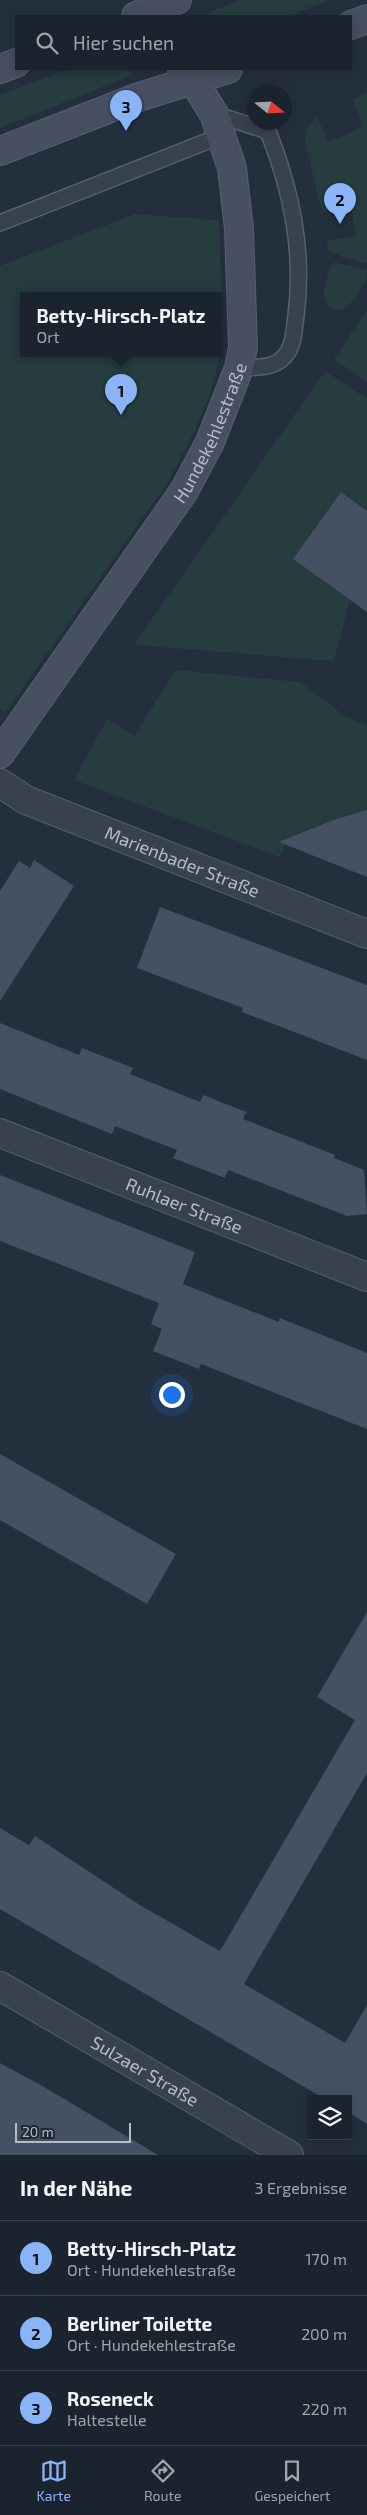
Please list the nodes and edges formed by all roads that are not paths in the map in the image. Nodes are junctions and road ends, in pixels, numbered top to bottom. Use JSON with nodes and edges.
{"nodes":[{"id":1,"x":177,"y":0,"type":"edge"},
{"id":2,"x":139,"y":15,"type":"edge"},
{"id":3,"x":367,"y":19,"type":"edge"},
{"id":4,"x":352,"y":25,"type":"edge"},
{"id":5,"x":15,"y":63,"type":"edge"},
{"id":6,"x":0,"y":70,"type":"edge"},
{"id":7,"x":220,"y":70,"type":"edge"},
{"id":8,"x":187,"y":74,"type":"edge"},
{"id":9,"x":219,"y":125,"type":"junction"},
{"id":10,"x":0,"y":151,"type":"edge"},
{"id":11,"x":0,"y":223,"type":"edge"},
{"id":12,"x":239,"y":368,"type":"junction"},
{"id":13,"x":0,"y":754,"type":"edge"},
{"id":14,"x":0,"y":784,"type":"edge"},
{"id":15,"x":367,"y":934,"type":"edge"},
{"id":16,"x":0,"y":1133,"type":"edge"},
{"id":17,"x":367,"y":1277,"type":"edge"},
{"id":18,"x":0,"y":1986,"type":"edge"},
{"id":19,"x":289,"y":2155,"type":"edge"}],
"edges":[{"from":1,"to":2,"type":"main road"},
{"from":3,"to":4,"type":"main road"},
{"from":5,"to":6,"type":"main road"},
{"from":7,"to":8,"type":"main road"},
{"from":8,"to":9,"type":"main road","name":"Hundekehlestraße"},
{"from":8,"to":10,"type":"main road"},
{"from":9,"to":11,"type":"lane"},
{"from":9,"to":12,"type":"main road","name":"Hundekehlestraße"},
{"from":9,"to":12,"type":"lane"},
{"from":12,"to":13,"type":"main road","name":"Hundekehlestraße"},
{"from":14,"to":15,"type":"street","name":"Marienbader Straße"},
{"from":16,"to":17,"type":"street","name":"Ruhlaer Straße"},
{"from":18,"to":19,"type":"street","name":"Sulzaer Straße"}]}
